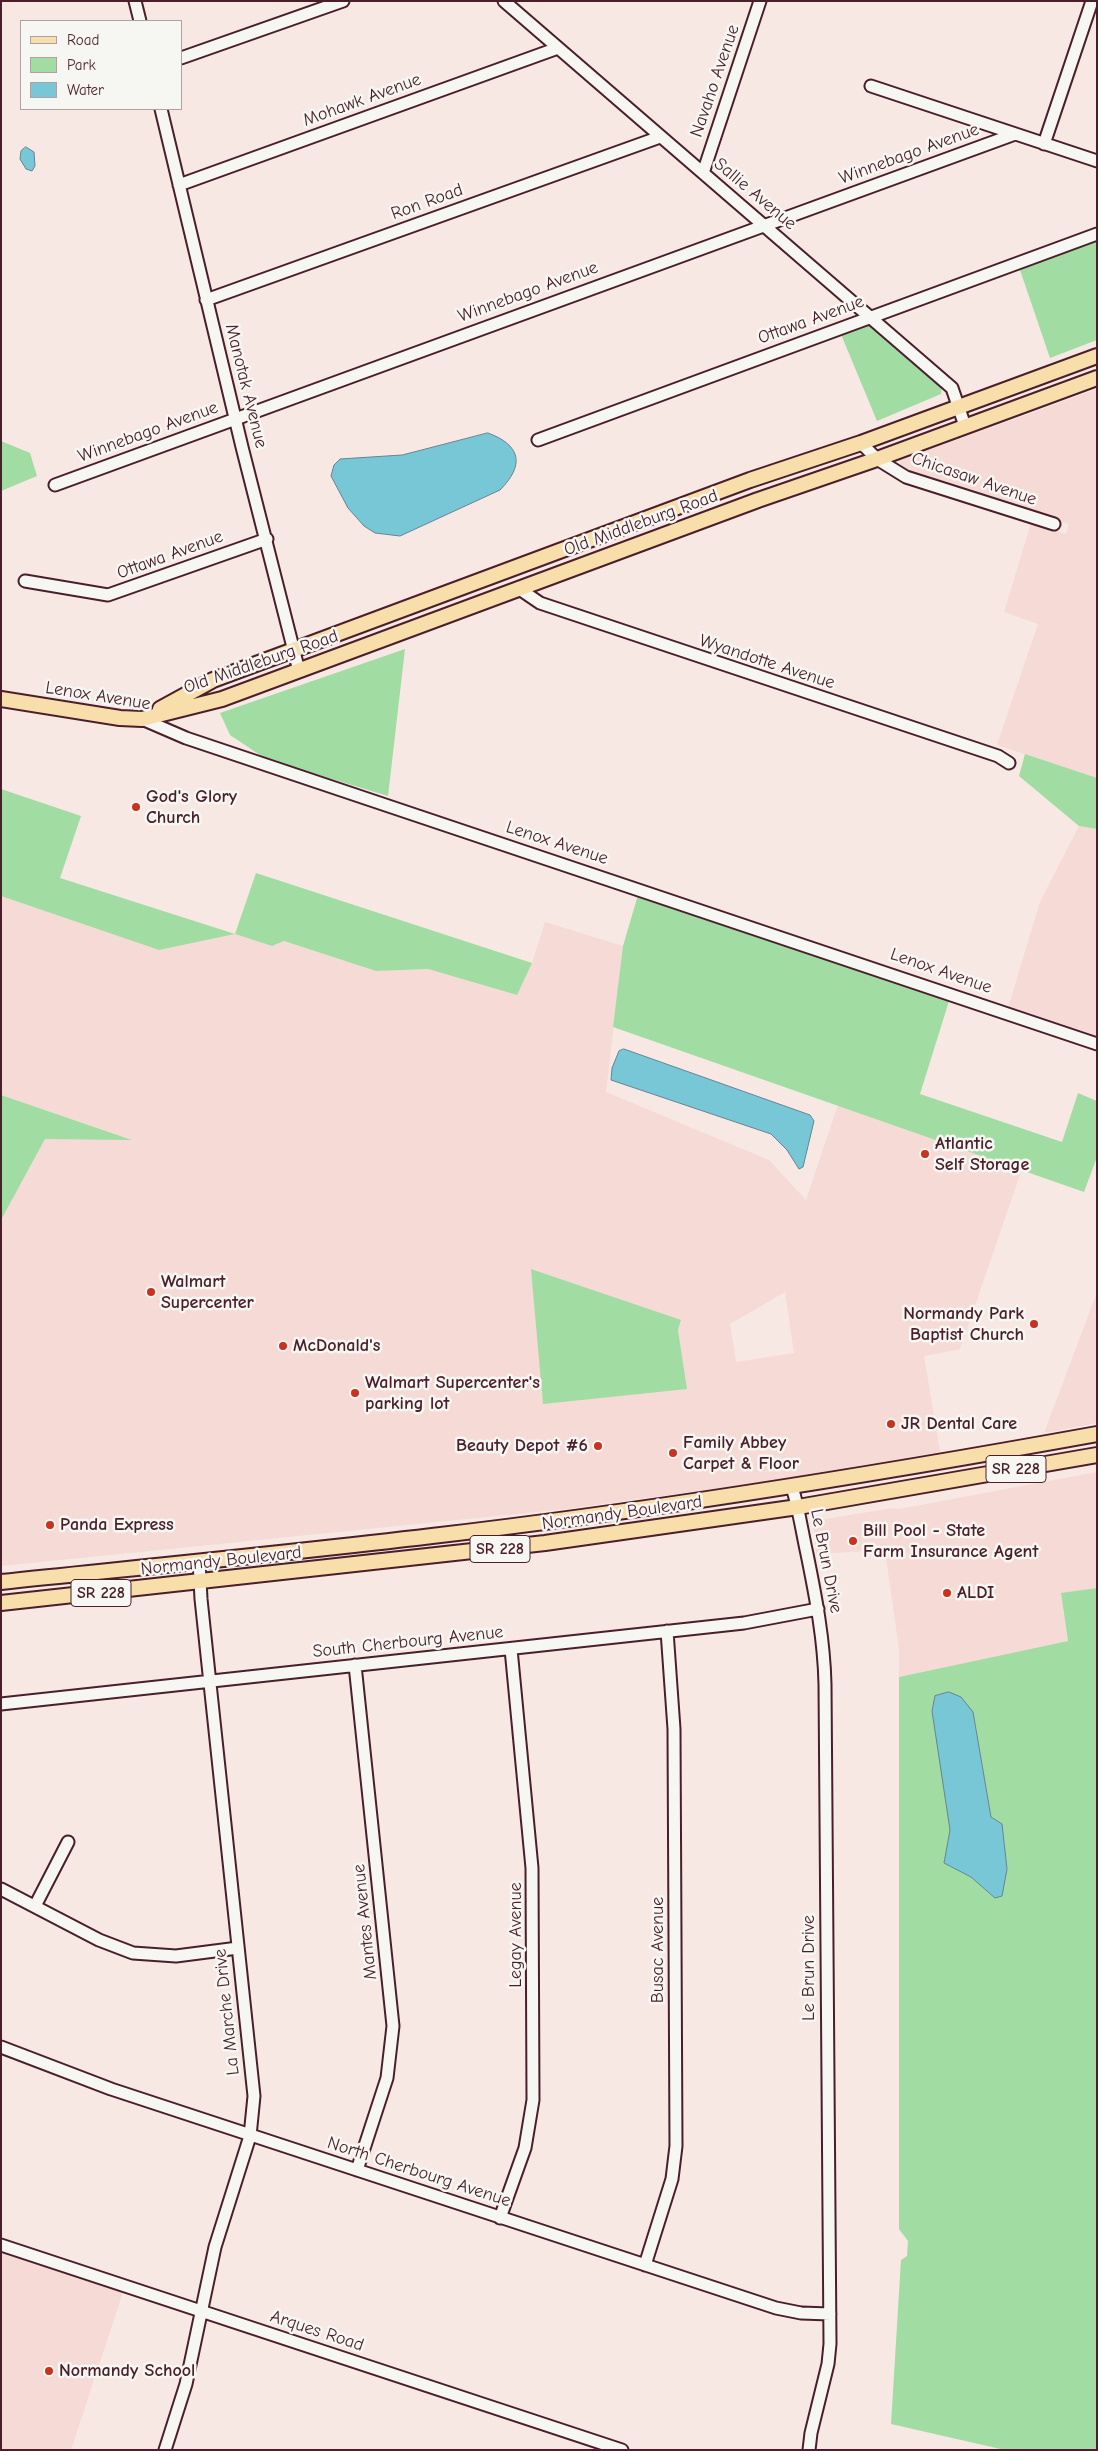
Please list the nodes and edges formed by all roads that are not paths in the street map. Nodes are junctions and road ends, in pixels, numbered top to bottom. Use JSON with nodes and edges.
{"nodes":[{"id":1,"x":135,"y":1,"type":"edge"},
{"id":2,"x":343,"y":1,"type":"edge"},
{"id":3,"x":504,"y":1,"type":"edge"},
{"id":4,"x":760,"y":1,"type":"edge"},
{"id":5,"x":1092,"y":1,"type":"edge"},
{"id":6,"x":140,"y":20,"type":"edge"},
{"id":7,"x":558,"y":48,"type":"junction"},
{"id":8,"x":182,"y":58,"type":"edge"},
{"id":9,"x":871,"y":86,"type":"dead end"},
{"id":10,"x":161,"y":110,"type":"edge"},
{"id":11,"x":1015,"y":134,"type":"junction"},
{"id":12,"x":660,"y":136,"type":"junction"},
{"id":13,"x":1044,"y":144,"type":"junction"},
{"id":14,"x":1097,"y":161,"type":"edge"},
{"id":15,"x":702,"y":173,"type":"junction"},
{"id":16,"x":179,"y":185,"type":"junction"},
{"id":17,"x":765,"y":225,"type":"junction"},
{"id":18,"x":1097,"y":234,"type":"edge"},
{"id":19,"x":206,"y":300,"type":"junction"},
{"id":20,"x":870,"y":316,"type":"junction"},
{"id":21,"x":1097,"y":356,"type":"edge"},
{"id":22,"x":1097,"y":378,"type":"edge"},
{"id":23,"x":959,"y":406,"type":"junction"},
{"id":24,"x":236,"y":419,"type":"junction"},
{"id":25,"x":965,"y":426,"type":"junction"},
{"id":26,"x":538,"y":440,"type":"dead end"},
{"id":27,"x":861,"y":443,"type":"junction"},
{"id":28,"x":877,"y":459,"type":"junction"},
{"id":29,"x":55,"y":485,"type":"dead end"},
{"id":30,"x":665,"y":513,"type":"junction"},
{"id":31,"x":1054,"y":524,"type":"dead end"},
{"id":32,"x":673,"y":533,"type":"junction"},
{"id":33,"x":267,"y":539,"type":"junction"},
{"id":34,"x":499,"y":574,"type":"junction"},
{"id":35,"x":25,"y":581,"type":"dead end"},
{"id":36,"x":518,"y":588,"type":"junction"},
{"id":37,"x":294,"y":651,"type":"junction"},
{"id":38,"x":299,"y":671,"type":"junction"},
{"id":39,"x":1,"y":700,"type":"edge"},
{"id":40,"x":142,"y":719,"type":"junction"},
{"id":41,"x":1009,"y":763,"type":"dead end"},
{"id":42,"x":1097,"y":1044,"type":"edge"},
{"id":43,"x":1097,"y":1434,"type":"edge"},
{"id":44,"x":1097,"y":1455,"type":"edge"},
{"id":45,"x":792,"y":1487,"type":"junction"},
{"id":46,"x":798,"y":1507,"type":"junction"},
{"id":47,"x":199,"y":1561,"type":"junction"},
{"id":48,"x":1,"y":1582,"type":"edge"},
{"id":49,"x":200,"y":1583,"type":"junction"},
{"id":50,"x":1,"y":1604,"type":"edge"},
{"id":51,"x":818,"y":1609,"type":"junction"},
{"id":52,"x":667,"y":1631,"type":"junction"},
{"id":53,"x":511,"y":1649,"type":"junction"},
{"id":54,"x":355,"y":1665,"type":"junction"},
{"id":55,"x":209,"y":1680,"type":"junction"},
{"id":56,"x":1,"y":1704,"type":"edge"},
{"id":57,"x":68,"y":1842,"type":"dead end"},
{"id":58,"x":1,"y":1889,"type":"edge"},
{"id":59,"x":35,"y":1906,"type":"junction"},
{"id":60,"x":238,"y":1948,"type":"junction"},
{"id":61,"x":1,"y":2047,"type":"edge"},
{"id":62,"x":250,"y":2136,"type":"junction"},
{"id":63,"x":357,"y":2170,"type":"junction"},
{"id":64,"x":500,"y":2218,"type":"junction"},
{"id":65,"x":1,"y":2246,"type":"edge"},
{"id":66,"x":645,"y":2265,"type":"junction"},
{"id":67,"x":200,"y":2311,"type":"junction"},
{"id":68,"x":830,"y":2314,"type":"junction"},
{"id":69,"x":165,"y":2450,"type":"edge"},
{"id":70,"x":622,"y":2450,"type":"edge"},
{"id":71,"x":809,"y":2450,"type":"edge"}],
"edges":[{"from":1,"to":6,"type":"street"},
{"from":2,"to":8,"type":"street"},
{"from":3,"to":7,"type":"street","name":"Sallie Avenue"},
{"from":4,"to":15,"type":"street","name":"Navaho Avenue"},
{"from":5,"to":13,"type":"street"},
{"from":7,"to":12,"type":"street","name":"Sallie Avenue"},
{"from":7,"to":16,"type":"street","name":"Mohawk Avenue"},
{"from":9,"to":11,"type":"street"},
{"from":10,"to":16,"type":"street","name":"Manotak Avenue"},
{"from":11,"to":13,"type":"street"},
{"from":11,"to":17,"type":"street","name":"Winnebago Avenue"},
{"from":12,"to":15,"type":"street","name":"Sallie Avenue"},
{"from":12,"to":19,"type":"street","name":"Ron Road"},
{"from":13,"to":14,"type":"street"},
{"from":15,"to":17,"type":"street","name":"Sallie Avenue"},
{"from":16,"to":19,"type":"street","name":"Manotak Avenue"},
{"from":17,"to":20,"type":"street","name":"Sallie Avenue"},
{"from":17,"to":24,"type":"street","name":"Winnebago Avenue"},
{"from":18,"to":20,"type":"street","name":"Ottawa Avenue"},
{"from":19,"to":24,"type":"street","name":"Manotak Avenue"},
{"from":20,"to":23,"type":"street","name":"Sallie Avenue"},
{"from":20,"to":26,"type":"street","name":"Ottawa Avenue"},
{"from":21,"to":23,"type":"main road","name":"Old Middleburg Road"},
{"from":22,"to":25,"type":"main road","name":"Old Middleburg Road"},
{"from":23,"to":25,"type":"street","name":"Sallie Avenue"},
{"from":23,"to":27,"type":"main road","name":"Old Middleburg Road"},
{"from":24,"to":29,"type":"street","name":"Winnebago Avenue"},
{"from":24,"to":33,"type":"street","name":"Manotak Avenue"},
{"from":25,"to":28,"type":"main road","name":"Old Middleburg Road"},
{"from":27,"to":28,"type":"street","name":"Chicasaw Avenue"},
{"from":27,"to":30,"type":"main road","name":"Old Middleburg Road"},
{"from":28,"to":31,"type":"street","name":"Chicasaw Avenue"},
{"from":28,"to":32,"type":"main road","name":"Old Middleburg Road"},
{"from":30,"to":32,"type":"main road"},
{"from":30,"to":34,"type":"main road","name":"Old Middleburg Road"},
{"from":32,"to":36,"type":"main road","name":"Old Middleburg Road"},
{"from":33,"to":35,"type":"street","name":"Ottawa Avenue"},
{"from":33,"to":37,"type":"street","name":"Manotak Avenue"},
{"from":34,"to":36,"type":"main road"},
{"from":34,"to":37,"type":"main road","name":"Old Middleburg Road"},
{"from":36,"to":38,"type":"main road","name":"Old Middleburg Road"},
{"from":36,"to":41,"type":"street","name":"Wyandotte Avenue"},
{"from":37,"to":38,"type":"street","name":"Manotak Avenue"},
{"from":37,"to":40,"type":"main road","name":"Old Middleburg Road"},
{"from":38,"to":40,"type":"main road","name":"Old Middleburg Road"},
{"from":39,"to":40,"type":"main road","name":"Lenox Avenue"},
{"from":40,"to":42,"type":"street","name":"Lenox Avenue"},
{"from":43,"to":45,"type":"main road","name":"Normandy Boulevard","number":"SR 228"},
{"from":44,"to":46,"type":"main road","name":"Normandy Boulevard","number":"SR 228"},
{"from":45,"to":46,"type":"street","name":"Le Brun Drive"},
{"from":45,"to":47,"type":"main road","name":"Normandy Boulevard","number":"SR 228"},
{"from":46,"to":49,"type":"main road","name":"Normandy Boulevard","number":"SR 228"},
{"from":46,"to":51,"type":"street","name":"Le Brun Drive"},
{"from":47,"to":48,"type":"main road","name":"Normandy Boulevard","number":"SR 228"},
{"from":47,"to":49,"type":"street","name":"La Marche Drive"},
{"from":49,"to":50,"type":"main road","name":"Normandy Boulevard","number":"SR 228"},
{"from":49,"to":55,"type":"street","name":"La Marche Drive"},
{"from":51,"to":52,"type":"street","name":"South Cherbourg Avenue"},
{"from":51,"to":68,"type":"street","name":"Le Brun Drive"},
{"from":52,"to":53,"type":"street","name":"South Cherbourg Avenue"},
{"from":52,"to":66,"type":"street","name":"Busac Avenue"},
{"from":53,"to":54,"type":"street","name":"South Cherbourg Avenue"},
{"from":53,"to":64,"type":"street","name":"Legay Avenue"},
{"from":54,"to":55,"type":"street","name":"South Cherbourg Avenue"},
{"from":54,"to":63,"type":"street","name":"Mantes Avenue"},
{"from":55,"to":56,"type":"street","name":"South Cherbourg Avenue"},
{"from":55,"to":60,"type":"street","name":"La Marche Drive"},
{"from":57,"to":59,"type":"street"},
{"from":58,"to":59,"type":"street"},
{"from":59,"to":60,"type":"street"},
{"from":60,"to":62,"type":"street","name":"La Marche Drive"},
{"from":61,"to":62,"type":"street","name":"North Cherbourg Avenue"},
{"from":62,"to":63,"type":"street","name":"North Cherbourg Avenue"},
{"from":62,"to":67,"type":"street","name":"La Marche Drive"},
{"from":63,"to":64,"type":"street","name":"North Cherbourg Avenue"},
{"from":64,"to":66,"type":"street","name":"North Cherbourg Avenue"},
{"from":65,"to":67,"type":"street","name":"Arques Road"},
{"from":66,"to":68,"type":"street","name":"North Cherbourg Avenue"},
{"from":67,"to":69,"type":"street","name":"La Marche Drive"},
{"from":67,"to":70,"type":"street","name":"Arques Road"},
{"from":68,"to":71,"type":"street","name":"Le Brun Drive"}]}
